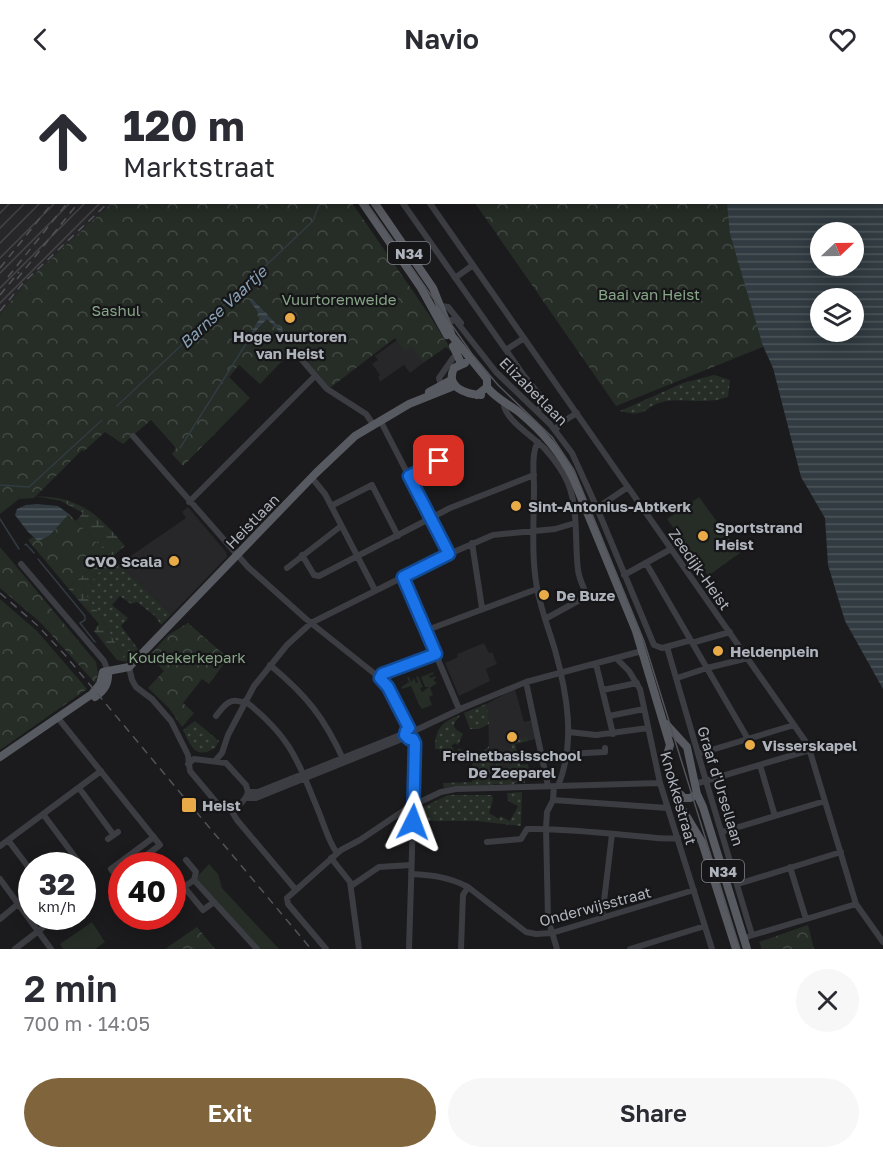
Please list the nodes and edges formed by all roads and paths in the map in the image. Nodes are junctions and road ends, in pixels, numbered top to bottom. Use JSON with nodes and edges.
{"nodes":[{"id":1,"x":363,"y":204,"type":"edge"},
{"id":2,"x":375,"y":204,"type":"edge"},
{"id":3,"x":405,"y":204,"type":"edge"},
{"id":4,"x":430,"y":204,"type":"edge"},
{"id":5,"x":473,"y":265,"type":"junction"},
{"id":6,"x":454,"y":278,"type":"junction"},
{"id":7,"x":441,"y":306,"type":"junction"},
{"id":8,"x":435,"y":313,"type":"junction"},
{"id":9,"x":447,"y":324,"type":"junction"},
{"id":10,"x":524,"y":338,"type":"junction"},
{"id":11,"x":506,"y":350,"type":"junction"},
{"id":12,"x":296,"y":353,"type":"dead end"},
{"id":13,"x":481,"y":354,"type":"junction"},
{"id":14,"x":453,"y":358,"type":"dead end"},
{"id":15,"x":461,"y":363,"type":"junction"},
{"id":16,"x":481,"y":372,"type":"junction"},
{"id":17,"x":315,"y":376,"type":"junction"},
{"id":18,"x":453,"y":383,"type":"junction"},
{"id":19,"x":441,"y":385,"type":"junction"},
{"id":20,"x":487,"y":387,"type":"junction"},
{"id":21,"x":477,"y":395,"type":"junction"},
{"id":22,"x":494,"y":396,"type":"junction"},
{"id":23,"x":423,"y":398,"type":"junction"},
{"id":24,"x":504,"y":402,"type":"junction"},
{"id":25,"x":537,"y":411,"type":"junction"},
{"id":26,"x":577,"y":413,"type":"junction"},
{"id":27,"x":377,"y":422,"type":"junction"},
{"id":28,"x":556,"y":430,"type":"junction"},
{"id":29,"x":133,"y":436,"type":"dead end"},
{"id":30,"x":538,"y":442,"type":"junction"},
{"id":31,"x":454,"y":454,"type":"dead end"},
{"id":32,"x":534,"y":475,"type":"junction"},
{"id":33,"x":409,"y":476,"type":"junction"},
{"id":34,"x":312,"y":478,"type":"junction"},
{"id":35,"x":628,"y":487,"type":"junction"},
{"id":36,"x":189,"y":502,"type":"junction"},
{"id":37,"x":331,"y":506,"type":"junction"},
{"id":38,"x":597,"y":508,"type":"junction"},
{"id":39,"x":431,"y":518,"type":"junction"},
{"id":40,"x":574,"y":520,"type":"junction"},
{"id":41,"x":590,"y":521,"type":"junction"},
{"id":42,"x":341,"y":526,"type":"junction"},
{"id":43,"x":534,"y":531,"type":"junction"},
{"id":44,"x":398,"y":536,"type":"junction"},
{"id":45,"x":472,"y":543,"type":"junction"},
{"id":46,"x":671,"y":549,"type":"junction"},
{"id":47,"x":449,"y":554,"type":"junction"},
{"id":48,"x":302,"y":555,"type":"junction"},
{"id":49,"x":237,"y":556,"type":"junction"},
{"id":50,"x":357,"y":556,"type":"junction"},
{"id":51,"x":646,"y":563,"type":"junction"},
{"id":52,"x":21,"y":564,"type":"dead end"},
{"id":53,"x":287,"y":568,"type":"dead end"},
{"id":54,"x":624,"y":575,"type":"junction"},
{"id":55,"x":403,"y":577,"type":"junction"},
{"id":56,"x":537,"y":589,"type":"junction"},
{"id":57,"x":375,"y":590,"type":"junction"},
{"id":58,"x":482,"y":608,"type":"junction"},
{"id":59,"x":545,"y":619,"type":"junction"},
{"id":60,"x":311,"y":623,"type":"junction"},
{"id":61,"x":427,"y":630,"type":"junction"},
{"id":62,"x":730,"y":633,"type":"junction"},
{"id":63,"x":692,"y":641,"type":"junction"},
{"id":64,"x":668,"y":647,"type":"junction"},
{"id":65,"x":642,"y":651,"type":"junction"},
{"id":66,"x":436,"y":654,"type":"junction"},
{"id":67,"x":748,"y":658,"type":"junction"},
{"id":68,"x":616,"y":659,"type":"junction"},
{"id":69,"x":596,"y":664,"type":"junction"},
{"id":70,"x":270,"y":665,"type":"junction"},
{"id":71,"x":129,"y":667,"type":"junction"},
{"id":72,"x":707,"y":668,"type":"junction"},
{"id":73,"x":106,"y":671,"type":"junction"},
{"id":74,"x":561,"y":673,"type":"junction"},
{"id":75,"x":380,"y":678,"type":"junction"},
{"id":76,"x":677,"y":678,"type":"junction"},
{"id":77,"x":526,"y":682,"type":"junction"},
{"id":78,"x":637,"y":683,"type":"junction"},
{"id":79,"x":603,"y":690,"type":"junction"},
{"id":80,"x":245,"y":702,"type":"junction"},
{"id":81,"x":459,"y":709,"type":"junction"},
{"id":82,"x":644,"y":709,"type":"junction"},
{"id":83,"x":216,"y":716,"type":"dead end"},
{"id":84,"x":609,"y":716,"type":"junction"},
{"id":85,"x":60,"y":717,"type":"junction"},
{"id":86,"x":665,"y":723,"type":"junction"},
{"id":87,"x":794,"y":725,"type":"junction"},
{"id":88,"x":648,"y":729,"type":"junction"},
{"id":89,"x":569,"y":732,"type":"junction"},
{"id":90,"x":410,"y":733,"type":"junction"},
{"id":91,"x":613,"y":734,"type":"junction"},
{"id":92,"x":748,"y":739,"type":"junction"},
{"id":93,"x":606,"y":748,"type":"dead end"},
{"id":94,"x":671,"y":748,"type":"junction"},
{"id":95,"x":810,"y":750,"type":"junction"},
{"id":96,"x":222,"y":753,"type":"junction"},
{"id":97,"x":566,"y":754,"type":"junction"},
{"id":98,"x":698,"y":754,"type":"junction"},
{"id":99,"x":188,"y":755,"type":"junction"},
{"id":100,"x":0,"y":757,"type":"edge"},
{"id":101,"x":194,"y":759,"type":"junction"},
{"id":102,"x":343,"y":760,"type":"junction"},
{"id":103,"x":215,"y":761,"type":"junction"},
{"id":104,"x":226,"y":763,"type":"junction"},
{"id":105,"x":188,"y":764,"type":"junction"},
{"id":106,"x":667,"y":765,"type":"junction"},
{"id":107,"x":759,"y":765,"type":"junction"},
{"id":108,"x":692,"y":766,"type":"junction"},
{"id":109,"x":656,"y":768,"type":"junction"},
{"id":110,"x":101,"y":771,"type":"junction"},
{"id":111,"x":304,"y":776,"type":"junction"},
{"id":112,"x":706,"y":781,"type":"junction"},
{"id":113,"x":660,"y":783,"type":"junction"},
{"id":114,"x":695,"y":784,"type":"junction"},
{"id":115,"x":553,"y":786,"type":"junction"},
{"id":116,"x":673,"y":786,"type":"junction"},
{"id":117,"x":79,"y":788,"type":"junction"},
{"id":118,"x":697,"y":794,"type":"junction"},
{"id":119,"x":247,"y":795,"type":"junction"},
{"id":120,"x":553,"y":800,"type":"junction"},
{"id":121,"x":825,"y":801,"type":"junction"},
{"id":122,"x":414,"y":805,"type":"junction"},
{"id":123,"x":668,"y":808,"type":"junction"},
{"id":124,"x":231,"y":810,"type":"junction"},
{"id":125,"x":43,"y":814,"type":"junction"},
{"id":126,"x":775,"y":816,"type":"junction"},
{"id":127,"x":546,"y":828,"type":"junction"},
{"id":128,"x":722,"y":832,"type":"junction"},
{"id":129,"x":612,"y":834,"type":"junction"},
{"id":130,"x":113,"y":835,"type":"dead end"},
{"id":131,"x":154,"y":837,"type":"junction"},
{"id":132,"x":678,"y":838,"type":"junction"},
{"id":133,"x":8,"y":840,"type":"junction"},
{"id":134,"x":487,"y":842,"type":"dead end"},
{"id":135,"x":0,"y":846,"type":"edge"},
{"id":136,"x":71,"y":852,"type":"edge"},
{"id":137,"x":134,"y":852,"type":"edge"},
{"id":138,"x":151,"y":852,"type":"edge"},
{"id":139,"x":841,"y":852,"type":"junction"},
{"id":140,"x":18,"y":853,"type":"edge"},
{"id":141,"x":334,"y":855,"type":"junction"},
{"id":142,"x":186,"y":860,"type":"dead end"},
{"id":143,"x":411,"y":865,"type":"junction"},
{"id":144,"x":790,"y":867,"type":"junction"},
{"id":145,"x":411,"y":874,"type":"junction"},
{"id":146,"x":0,"y":879,"type":"edge"},
{"id":147,"x":194,"y":879,"type":"junction"},
{"id":148,"x":738,"y":884,"type":"junction"},
{"id":149,"x":351,"y":885,"type":"junction"},
{"id":150,"x":468,"y":887,"type":"junction"},
{"id":151,"x":296,"y":890,"type":"junction"},
{"id":152,"x":694,"y":890,"type":"junction"},
{"id":153,"x":214,"y":902,"type":"junction"},
{"id":154,"x":18,"y":904,"type":"joint"},
{"id":155,"x":856,"y":904,"type":"junction"},
{"id":156,"x":602,"y":918,"type":"junction"},
{"id":157,"x":0,"y":919,"type":"edge"},
{"id":158,"x":806,"y":919,"type":"junction"},
{"id":159,"x":705,"y":926,"type":"junction"},
{"id":160,"x":39,"y":931,"type":"joint"},
{"id":161,"x":552,"y":933,"type":"junction"},
{"id":162,"x":753,"y":935,"type":"junction"},
{"id":163,"x":742,"y":938,"type":"junction"},
{"id":164,"x":883,"y":942,"type":"edge"},
{"id":165,"x":15,"y":949,"type":"edge"},
{"id":166,"x":51,"y":949,"type":"edge"},
{"id":167,"x":257,"y":949,"type":"edge"},
{"id":168,"x":326,"y":949,"type":"edge"},
{"id":169,"x":359,"y":949,"type":"edge"},
{"id":170,"x":409,"y":949,"type":"edge"},
{"id":171,"x":461,"y":949,"type":"edge"},
{"id":172,"x":556,"y":949,"type":"edge"},
{"id":173,"x":630,"y":949,"type":"edge"},
{"id":174,"x":712,"y":949,"type":"edge"},
{"id":175,"x":736,"y":949,"type":"edge"},
{"id":176,"x":747,"y":949,"type":"edge"}],
"edges":[{"from":1,"to":8,"type":"main road","number":"N34"},
{"from":2,"to":7,"type":"main road","name":"Elizabetlaan","number":"N34"},
{"from":3,"to":6,"type":"street"},
{"from":4,"to":5,"type":"street","name":"Zeedijk-Heist"},
{"from":5,"to":6,"type":"street"},
{"from":5,"to":10,"type":"street","name":"Zeedijk-Heist"},
{"from":6,"to":11,"type":"street"},
{"from":7,"to":8,"type":"street"},
{"from":7,"to":9,"type":"main road","name":"Elizabetlaan","number":"N34"},
{"from":7,"to":13,"type":"street","name":"Elizabetlaan"},
{"from":8,"to":15,"type":"main road","number":"N34"},
{"from":9,"to":13,"type":"street","name":"Elizabetlaan"},
{"from":9,"to":16,"type":"main road","name":"Elizabetlaan","number":"N34"},
{"from":10,"to":11,"type":"street"},
{"from":10,"to":26,"type":"street","name":"Zeedijk-Heist"},
{"from":11,"to":25,"type":"street"},
{"from":12,"to":17,"type":"street"},
{"from":13,"to":25,"type":"street","name":"Elizabetlaan"},
{"from":14,"to":19,"type":"street"},
{"from":15,"to":16,"type":"main road"},
{"from":15,"to":18,"type":"main road"},
{"from":16,"to":20,"type":"main road","number":"N34"},
{"from":17,"to":27,"type":"street"},
{"from":17,"to":36,"type":"street"},
{"from":18,"to":19,"type":"main road","name":"Heistlaan"},
{"from":18,"to":21,"type":"main road","number":"N34"},
{"from":18,"to":23,"type":"main road","name":"Heistlaan"},
{"from":19,"to":23,"type":"main road","name":"Heistlaan"},
{"from":20,"to":21,"type":"main road"},
{"from":20,"to":22,"type":"main road","number":"N34"},
{"from":21,"to":22,"type":"main road","number":"N34"},
{"from":22,"to":24,"type":"main road","number":"N34"},
{"from":23,"to":27,"type":"main road","name":"Heistlaan"},
{"from":24,"to":30,"type":"street"},
{"from":24,"to":41,"type":"main road","number":"N34"},
{"from":25,"to":28,"type":"street","name":"Elizabetlaan"},
{"from":26,"to":28,"type":"street"},
{"from":26,"to":35,"type":"street","name":"Zeedijk-Heist"},
{"from":27,"to":33,"type":"street"},
{"from":27,"to":34,"type":"main road","name":"Heistlaan"},
{"from":28,"to":38,"type":"street","name":"Elizabetlaan"},
{"from":29,"to":36,"type":"street"},
{"from":30,"to":32,"type":"street"},
{"from":30,"to":40,"type":"street"},
{"from":31,"to":33,"type":"street"},
{"from":32,"to":39,"type":"street"},
{"from":32,"to":43,"type":"street"},
{"from":33,"to":39,"type":"street"},
{"from":34,"to":37,"type":"street"},
{"from":34,"to":49,"type":"main road","name":"Heistlaan"},
{"from":35,"to":38,"type":"street"},
{"from":35,"to":46,"type":"street","name":"Zeedijk-Heist"},
{"from":36,"to":49,"type":"street"},
{"from":37,"to":42,"type":"street"},
{"from":37,"to":44,"type":"street"},
{"from":38,"to":54,"type":"street","name":"Elizabetlaan"},
{"from":39,"to":44,"type":"street"},
{"from":39,"to":47,"type":"street"},
{"from":40,"to":41,"type":"street"},
{"from":40,"to":43,"type":"street"},
{"from":40,"to":59,"type":"street"},
{"from":41,"to":65,"type":"main road","number":"N34"},
{"from":42,"to":48,"type":"street"},
{"from":42,"to":50,"type":"street"},
{"from":43,"to":45,"type":"street"},
{"from":43,"to":56,"type":"street"},
{"from":44,"to":50,"type":"street"},
{"from":45,"to":47,"type":"street"},
{"from":45,"to":58,"type":"street"},
{"from":46,"to":51,"type":"street"},
{"from":46,"to":62,"type":"street","name":"Zeedijk-Heist"},
{"from":47,"to":55,"type":"street"},
{"from":48,"to":50,"type":"street"},
{"from":48,"to":53,"type":"street"},
{"from":49,"to":60,"type":"street"},
{"from":49,"to":71,"type":"main road","name":"Heistlaan"},
{"from":50,"to":57,"type":"street"},
{"from":51,"to":54,"type":"street"},
{"from":51,"to":63,"type":"street"},
{"from":52,"to":73,"type":"street"},
{"from":54,"to":64,"type":"street","name":"Elizabetlaan"},
{"from":55,"to":57,"type":"street"},
{"from":55,"to":61,"type":"street"},
{"from":56,"to":58,"type":"street"},
{"from":56,"to":59,"type":"street"},
{"from":57,"to":60,"type":"street"},
{"from":58,"to":61,"type":"street"},
{"from":59,"to":74,"type":"street"},
{"from":60,"to":70,"type":"street"},
{"from":60,"to":75,"type":"street"},
{"from":61,"to":66,"type":"street"},
{"from":62,"to":63,"type":"street"},
{"from":62,"to":67,"type":"street","name":"Zeedijk-Heist"},
{"from":63,"to":64,"type":"street"},
{"from":63,"to":72,"type":"street"},
{"from":64,"to":76,"type":"street"},
{"from":65,"to":68,"type":"street"},
{"from":65,"to":86,"type":"main road","number":"N34"},
{"from":66,"to":75,"type":"street"},
{"from":66,"to":81,"type":"street"},
{"from":67,"to":72,"type":"street"},
{"from":67,"to":87,"type":"street","name":"Zeedijk-Heist"},
{"from":68,"to":69,"type":"street"},
{"from":68,"to":78,"type":"street","name":"Knokkestraat"},
{"from":69,"to":74,"type":"street"},
{"from":69,"to":79,"type":"street"},
{"from":70,"to":80,"type":"street"},
{"from":70,"to":102,"type":"street"},
{"from":71,"to":73,"type":"main road"},
{"from":71,"to":99,"type":"street"},
{"from":72,"to":76,"type":"street"},
{"from":72,"to":92,"type":"street"},
{"from":73,"to":85,"type":"main road"},
{"from":74,"to":77,"type":"street"},
{"from":74,"to":89,"type":"street"},
{"from":75,"to":90,"type":"street"},
{"from":76,"to":98,"type":"street","name":"Graaf d'Ursellaan"},
{"from":77,"to":81,"type":"street"},
{"from":77,"to":115,"type":"street"},
{"from":78,"to":79,"type":"street"},
{"from":78,"to":82,"type":"street","name":"Knokkestraat"},
{"from":79,"to":84,"type":"street"},
{"from":80,"to":83,"type":"street"},
{"from":80,"to":96,"type":"street"},
{"from":80,"to":111,"type":"street"},
{"from":81,"to":90,"type":"street"},
{"from":82,"to":84,"type":"street"},
{"from":82,"to":88,"type":"street","name":"Knokkestraat"},
{"from":84,"to":91,"type":"street"},
{"from":85,"to":100,"type":"main road"},
{"from":85,"to":110,"type":"street"},
{"from":86,"to":94,"type":"main road","number":"N34"},
{"from":86,"to":108,"type":"main road","number":"N34"},
{"from":87,"to":92,"type":"street"},
{"from":87,"to":95,"type":"street","name":"Zeedijk-Heist"},
{"from":88,"to":91,"type":"street"},
{"from":88,"to":109,"type":"street","name":"Knokkestraat"},
{"from":89,"to":91,"type":"street"},
{"from":89,"to":97,"type":"street"},
{"from":90,"to":102,"type":"street"},
{"from":90,"to":122,"type":"street"},
{"from":92,"to":98,"type":"street"},
{"from":93,"to":97,"type":"street"},
{"from":94,"to":106,"type":"main road","number":"N34"},
{"from":94,"to":108,"type":"main road"},
{"from":95,"to":107,"type":"street"},
{"from":95,"to":121,"type":"street","name":"Zeedijk-Heist"},
{"from":96,"to":103,"type":"street"},
{"from":96,"to":104,"type":"street"},
{"from":97,"to":115,"type":"street"},
{"from":98,"to":112,"type":"street","name":"Graaf d'Ursellaan"},
{"from":99,"to":101,"type":"street"},
{"from":99,"to":105,"type":"street"},
{"from":101,"to":103,"type":"street"},
{"from":101,"to":105,"type":"street"},
{"from":102,"to":111,"type":"street"},
{"from":103,"to":104,"type":"street"},
{"from":104,"to":119,"type":"street"},
{"from":105,"to":124,"type":"street"},
{"from":106,"to":109,"type":"street"},
{"from":106,"to":116,"type":"main road","number":"N34"},
{"from":107,"to":112,"type":"street"},
{"from":107,"to":126,"type":"street"},
{"from":108,"to":114,"type":"main road","number":"N34"},
{"from":109,"to":113,"type":"street","name":"Knokkestraat"},
{"from":110,"to":117,"type":"street"},
{"from":110,"to":131,"type":"street"},
{"from":111,"to":119,"type":"street"},
{"from":111,"to":141,"type":"street"},
{"from":112,"to":114,"type":"street"},
{"from":112,"to":128,"type":"street","name":"Graaf d'Ursellaan"},
{"from":113,"to":115,"type":"street"},
{"from":113,"to":123,"type":"street","name":"Knokkestraat"},
{"from":114,"to":118,"type":"main road","number":"N34"},
{"from":115,"to":120,"type":"street"},
{"from":115,"to":122,"type":"street"},
{"from":116,"to":118,"type":"main road"},
{"from":116,"to":175,"type":"main road","number":"N34"},
{"from":117,"to":125,"type":"street"},
{"from":117,"to":130,"type":"street"},
{"from":118,"to":163,"type":"main road","number":"N34"},
{"from":119,"to":124,"type":"street"},
{"from":120,"to":123,"type":"street"},
{"from":120,"to":127,"type":"street"},
{"from":121,"to":126,"type":"street"},
{"from":121,"to":139,"type":"street","name":"Zeedijk-Heist"},
{"from":122,"to":141,"type":"street"},
{"from":122,"to":143,"type":"street"},
{"from":123,"to":132,"type":"street","name":"Knokkestraat"},
{"from":124,"to":151,"type":"street"},
{"from":125,"to":133,"type":"street"},
{"from":125,"to":136,"type":"street"},
{"from":126,"to":128,"type":"street"},
{"from":127,"to":129,"type":"street"},
{"from":127,"to":134,"type":"street"},
{"from":127,"to":161,"type":"street"},
{"from":128,"to":148,"type":"street","name":"Graaf d'Ursellaan"},
{"from":129,"to":132,"type":"street"},
{"from":129,"to":156,"type":"street"},
{"from":131,"to":137,"type":"street"},
{"from":131,"to":138,"type":"street"},
{"from":132,"to":152,"type":"street","name":"Knokkestraat"},
{"from":133,"to":135,"type":"street"},
{"from":133,"to":140,"type":"street"},
{"from":139,"to":144,"type":"street"},
{"from":139,"to":155,"type":"street","name":"Zeedijk-Heist"},
{"from":141,"to":149,"type":"street"},
{"from":141,"to":151,"type":"street"},
{"from":142,"to":147,"type":"street"},
{"from":143,"to":145,"type":"street"},
{"from":143,"to":149,"type":"street"},
{"from":144,"to":148,"type":"street"},
{"from":144,"to":158,"type":"street"},
{"from":145,"to":150,"type":"street","name":"Onderwijsstraat"},
{"from":145,"to":170,"type":"street"},
{"from":146,"to":154,"type":"street"},
{"from":147,"to":153,"type":"street"},
{"from":147,"to":153,"type":"street"},
{"from":148,"to":162,"type":"street","name":"Graaf d'Ursellaan"},
{"from":149,"to":169,"type":"street"},
{"from":150,"to":161,"type":"street","name":"Onderwijsstraat"},
{"from":150,"to":171,"type":"street"},
{"from":151,"to":168,"type":"street"},
{"from":152,"to":156,"type":"street","name":"Onderwijsstraat"},
{"from":152,"to":159,"type":"street","name":"Knokkestraat"},
{"from":153,"to":167,"type":"street"},
{"from":154,"to":157,"type":"street"},
{"from":155,"to":158,"type":"street"},
{"from":155,"to":164,"type":"street","name":"Zeedijk-Heist"},
{"from":156,"to":161,"type":"street","name":"Onderwijsstraat"},
{"from":158,"to":162,"type":"street"},
{"from":159,"to":173,"type":"street"},
{"from":159,"to":174,"type":"street","name":"Knokkestraat"},
{"from":160,"to":165,"type":"street"},
{"from":160,"to":166,"type":"street"},
{"from":161,"to":172,"type":"street"},
{"from":162,"to":163,"type":"street"},
{"from":163,"to":176,"type":"main road","number":"N34"}]}
